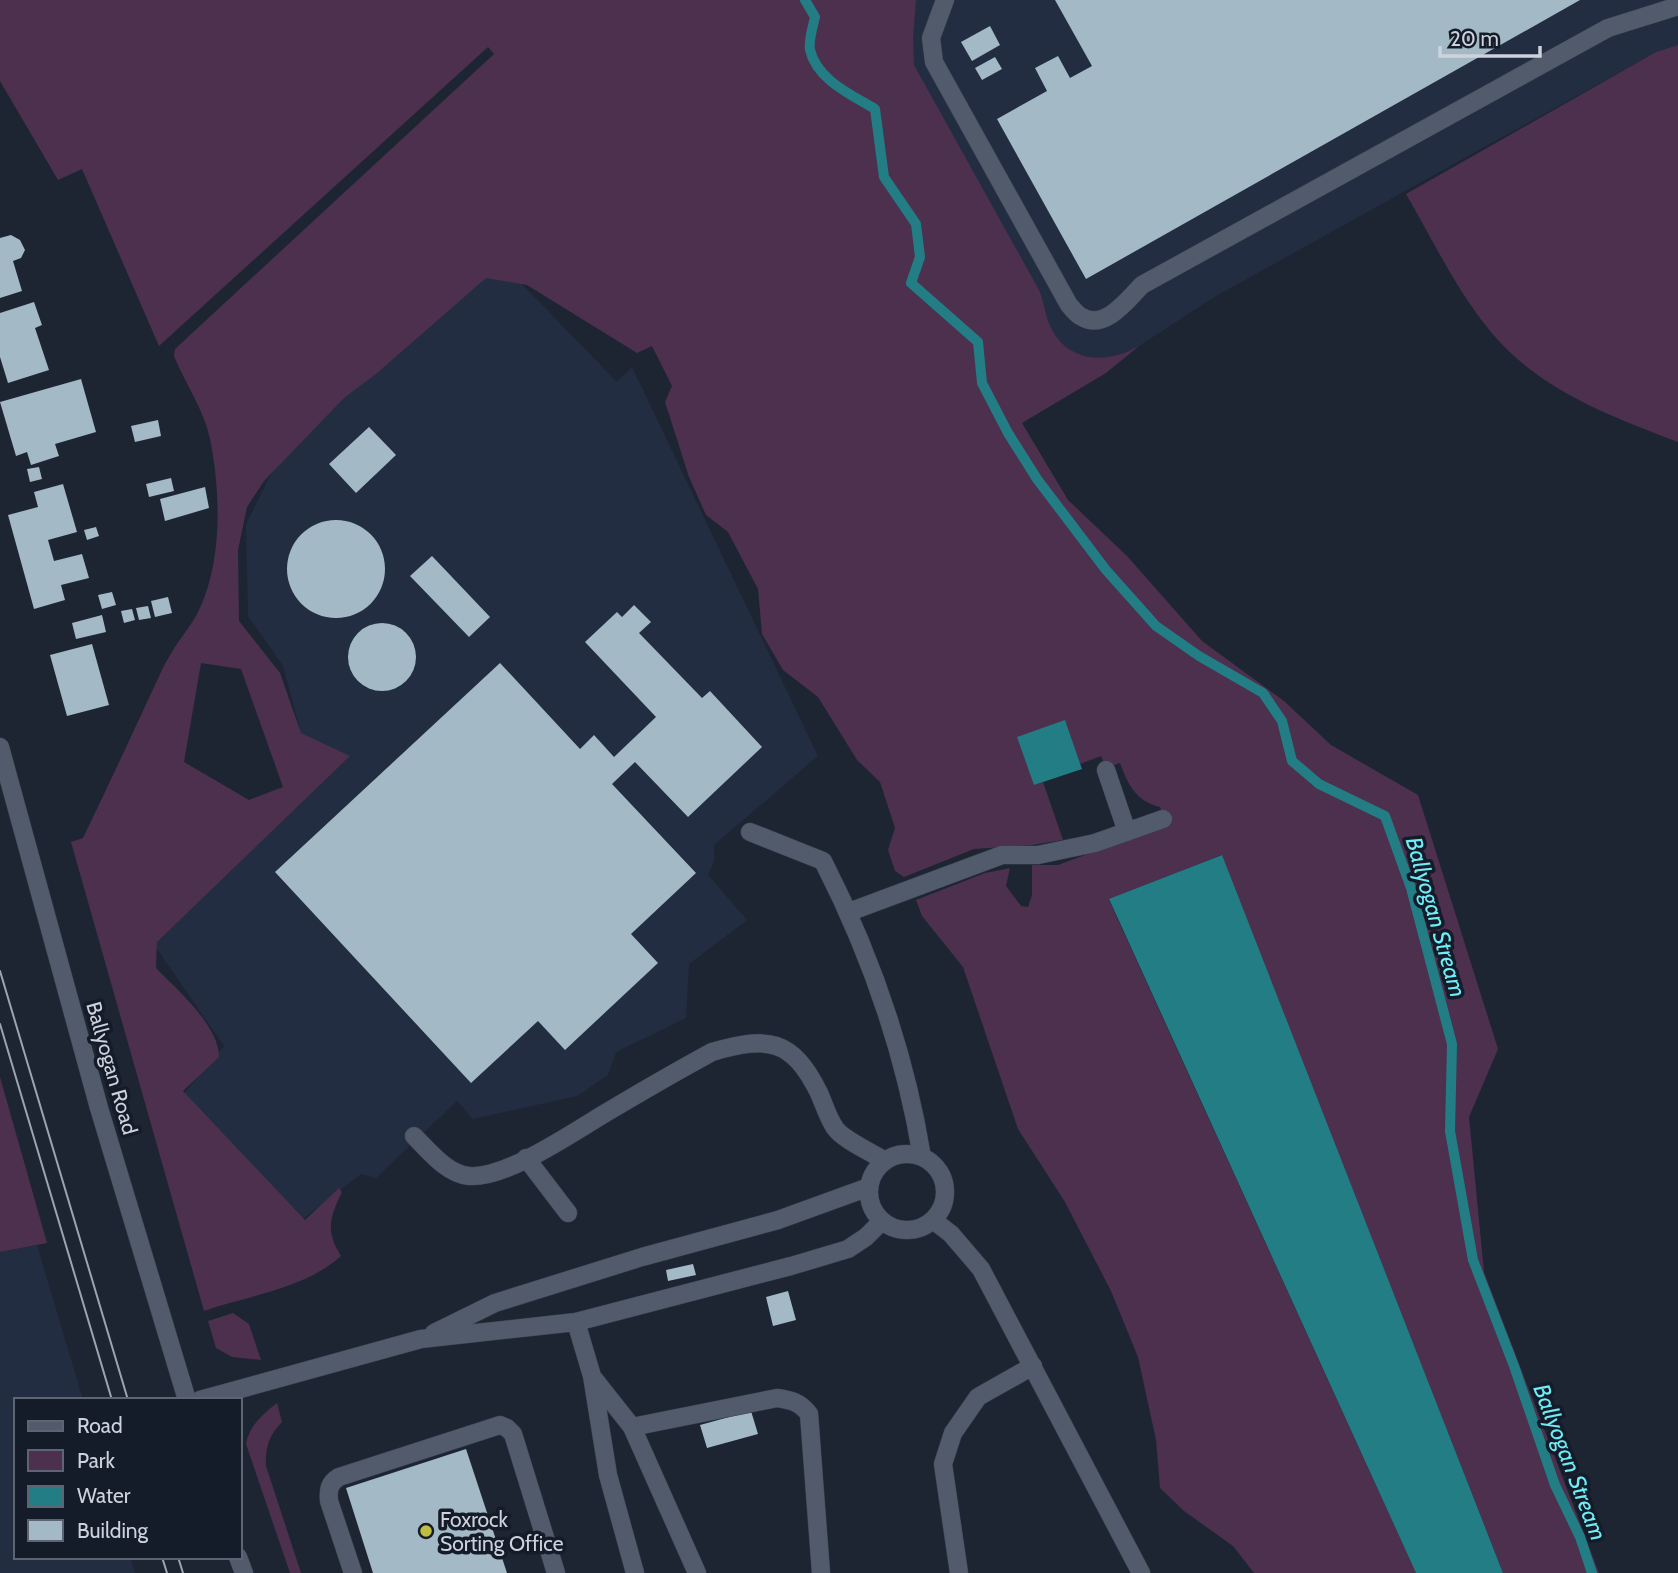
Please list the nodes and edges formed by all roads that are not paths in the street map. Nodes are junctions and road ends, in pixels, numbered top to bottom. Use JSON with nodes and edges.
{"nodes":[{"id":1,"x":945,"y":0,"type":"edge"},
{"id":2,"x":1678,"y":6,"type":"edge"},
{"id":3,"x":0,"y":747,"type":"edge"},
{"id":4,"x":1106,"y":770,"type":"dead end"},
{"id":5,"x":1163,"y":819,"type":"dead end"},
{"id":6,"x":750,"y":832,"type":"dead end"},
{"id":7,"x":1127,"y":832,"type":"junction"},
{"id":8,"x":849,"y":912,"type":"junction"},
{"id":9,"x":414,"y":1136,"type":"dead end"},
{"id":10,"x":922,"y":1157,"type":"junction"},
{"id":11,"x":526,"y":1158,"type":"junction"},
{"id":12,"x":885,"y":1161,"type":"junction"},
{"id":13,"x":869,"y":1187,"type":"junction"},
{"id":14,"x":568,"y":1213,"type":"dead end"},
{"id":15,"x":933,"y":1220,"type":"junction"},
{"id":16,"x":882,"y":1221,"type":"junction"},
{"id":17,"x":576,"y":1322,"type":"junction"},
{"id":18,"x":421,"y":1339,"type":"junction"},
{"id":19,"x":1033,"y":1366,"type":"junction"},
{"id":20,"x":592,"y":1376,"type":"junction"},
{"id":21,"x":186,"y":1398,"type":"edge"},
{"id":22,"x":207,"y":1398,"type":"edge"},
{"id":23,"x":632,"y":1427,"type":"junction"},
{"id":24,"x":352,"y":1573,"type":"edge"},
{"id":25,"x":556,"y":1573,"type":"edge"},
{"id":26,"x":635,"y":1573,"type":"edge"},
{"id":27,"x":697,"y":1573,"type":"edge"},
{"id":28,"x":821,"y":1573,"type":"edge"},
{"id":29,"x":959,"y":1573,"type":"edge"},
{"id":30,"x":1141,"y":1573,"type":"edge"}],
"edges":[{"from":1,"to":2,"type":"street"},
{"from":3,"to":21,"type":"street","name":"Ballyogan Road"},
{"from":4,"to":7,"type":"street"},
{"from":5,"to":7,"type":"street"},
{"from":6,"to":8,"type":"street"},
{"from":7,"to":8,"type":"street"},
{"from":8,"to":10,"type":"street"},
{"from":9,"to":11,"type":"street"},
{"from":10,"to":12,"type":"street"},
{"from":10,"to":15,"type":"street"},
{"from":11,"to":12,"type":"street"},
{"from":11,"to":14,"type":"street"},
{"from":12,"to":13,"type":"street"},
{"from":13,"to":16,"type":"street"},
{"from":13,"to":18,"type":"street"},
{"from":15,"to":16,"type":"street"},
{"from":15,"to":19,"type":"street"},
{"from":16,"to":17,"type":"street"},
{"from":17,"to":18,"type":"street"},
{"from":17,"to":20,"type":"street"},
{"from":18,"to":22,"type":"street"},
{"from":19,"to":29,"type":"street"},
{"from":19,"to":30,"type":"street"},
{"from":20,"to":23,"type":"street"},
{"from":20,"to":26,"type":"street"},
{"from":23,"to":27,"type":"street"},
{"from":23,"to":28,"type":"street"},
{"from":24,"to":25,"type":"street"}]}
